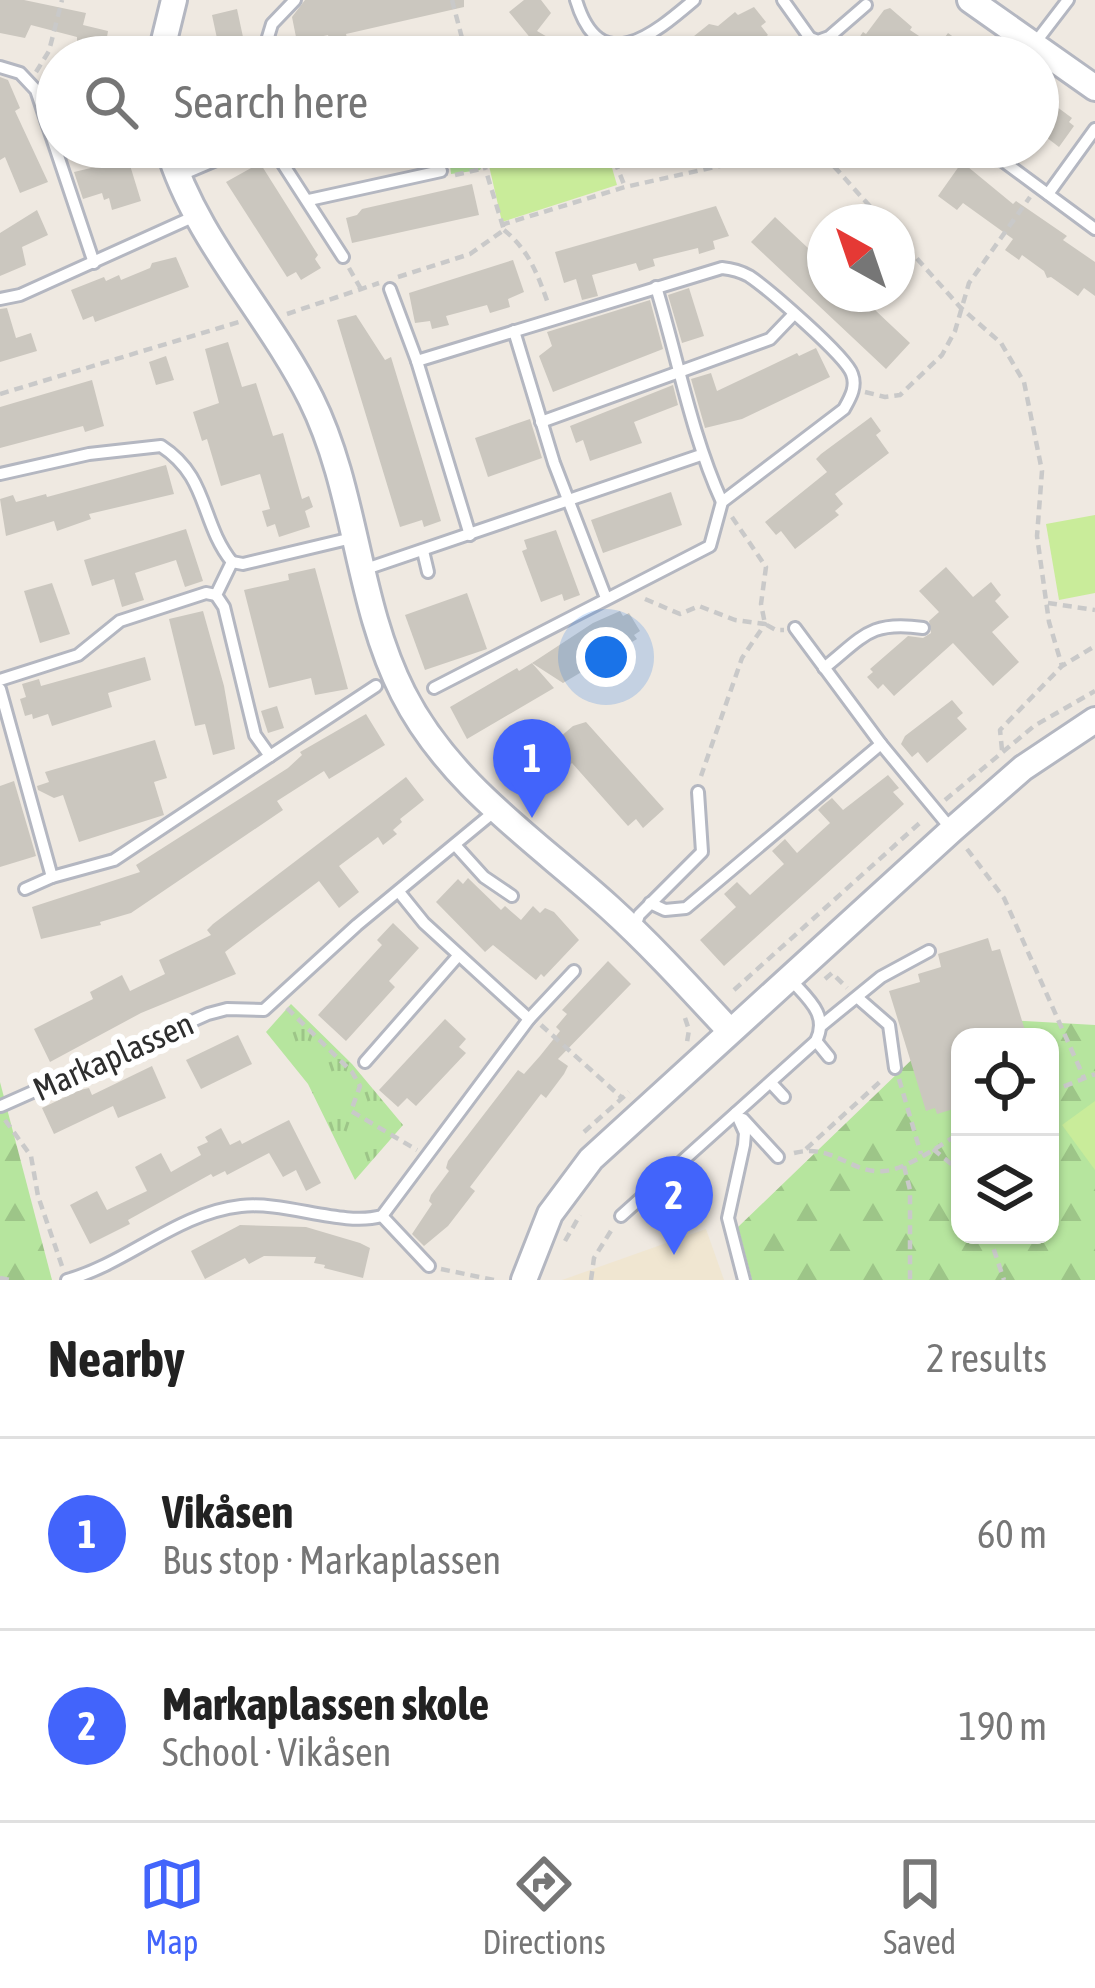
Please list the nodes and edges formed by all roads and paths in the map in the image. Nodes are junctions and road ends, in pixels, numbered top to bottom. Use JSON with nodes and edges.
{"nodes":[{"id":1,"x":62,"y":0,"type":"edge"},
{"id":2,"x":174,"y":0,"type":"edge"},
{"id":3,"x":295,"y":0,"type":"edge"},
{"id":4,"x":452,"y":0,"type":"edge"},
{"id":5,"x":577,"y":0,"type":"edge"},
{"id":6,"x":694,"y":0,"type":"edge"},
{"id":7,"x":783,"y":0,"type":"edge"},
{"id":8,"x":970,"y":0,"type":"edge"},
{"id":9,"x":1068,"y":0,"type":"edge"},
{"id":10,"x":866,"y":5,"type":"dead end"},
{"id":11,"x":53,"y":36,"type":"edge"},
{"id":12,"x":165,"y":36,"type":"edge"},
{"id":13,"x":268,"y":36,"type":"edge"},
{"id":14,"x":461,"y":36,"type":"edge"},
{"id":15,"x":599,"y":36,"type":"edge"},
{"id":16,"x":648,"y":36,"type":"edge"},
{"id":17,"x":809,"y":36,"type":"edge"},
{"id":18,"x":830,"y":36,"type":"edge"},
{"id":19,"x":1024,"y":36,"type":"edge"},
{"id":20,"x":1040,"y":36,"type":"edge"},
{"id":21,"x":1059,"y":61,"type":"edge"},
{"id":22,"x":0,"y":67,"type":"edge"},
{"id":23,"x":36,"y":70,"type":"edge"},
{"id":24,"x":29,"y":81,"type":"junction"},
{"id":25,"x":1095,"y":88,"type":"edge"},
{"id":26,"x":36,"y":94,"type":"edge"},
{"id":27,"x":1095,"y":129,"type":"edge"},
{"id":28,"x":62,"y":168,"type":"edge"},
{"id":29,"x":175,"y":168,"type":"edge"},
{"id":30,"x":197,"y":168,"type":"edge"},
{"id":31,"x":287,"y":168,"type":"edge"},
{"id":32,"x":485,"y":168,"type":"joint"},
{"id":33,"x":617,"y":168,"type":"edge"},
{"id":34,"x":711,"y":168,"type":"edge"},
{"id":35,"x":835,"y":168,"type":"edge"},
{"id":36,"x":1012,"y":168,"type":"edge"},
{"id":37,"x":441,"y":170,"type":"joint"},
{"id":38,"x":178,"y":176,"type":"junction"},
{"id":39,"x":625,"y":188,"type":"junction"},
{"id":40,"x":1043,"y":190,"type":"junction"},
{"id":41,"x":309,"y":200,"type":"junction"},
{"id":42,"x":868,"y":204,"type":"edge"},
{"id":43,"x":197,"y":215,"type":"junction"},
{"id":44,"x":502,"y":228,"type":"junction"},
{"id":45,"x":1095,"y":229,"type":"edge"},
{"id":46,"x":915,"y":256,"type":"edge"},
{"id":47,"x":343,"y":257,"type":"joint"},
{"id":48,"x":94,"y":263,"type":"junction"},
{"id":49,"x":656,"y":287,"type":"junction"},
{"id":50,"x":361,"y":289,"type":"junction"},
{"id":51,"x":390,"y":289,"type":"dead end"},
{"id":52,"x":0,"y":299,"type":"edge"},
{"id":53,"x":960,"y":307,"type":"junction"},
{"id":54,"x":793,"y":315,"type":"junction"},
{"id":55,"x":553,"y":318,"type":"junction"},
{"id":56,"x":239,"y":322,"type":"dead end"},
{"id":57,"x":266,"y":322,"type":"junction"},
{"id":58,"x":514,"y":331,"type":"junction"},
{"id":59,"x":417,"y":361,"type":"junction"},
{"id":60,"x":682,"y":374,"type":"junction"},
{"id":61,"x":854,"y":389,"type":"junction"},
{"id":62,"x":0,"y":394,"type":"edge"},
{"id":63,"x":541,"y":422,"type":"junction"},
{"id":64,"x":701,"y":455,"type":"junction"},
{"id":65,"x":0,"y":475,"type":"edge"},
{"id":66,"x":568,"y":502,"type":"junction"},
{"id":67,"x":722,"y":502,"type":"junction"},
{"id":68,"x":470,"y":535,"type":"junction"},
{"id":69,"x":355,"y":537,"type":"junction"},
{"id":70,"x":423,"y":551,"type":"junction"},
{"id":71,"x":232,"y":562,"type":"junction"},
{"id":72,"x":363,"y":570,"type":"junction"},
{"id":73,"x":428,"y":572,"type":"dead end"},
{"id":74,"x":623,"y":590,"type":"junction"},
{"id":75,"x":216,"y":595,"type":"junction"},
{"id":76,"x":605,"y":598,"type":"junction"},
{"id":77,"x":1048,"y":603,"type":"junction"},
{"id":78,"x":1095,"y":610,"type":"edge"},
{"id":79,"x":765,"y":623,"type":"junction"},
{"id":80,"x":795,"y":628,"type":"joint"},
{"id":81,"x":923,"y":628,"type":"dead end"},
{"id":82,"x":1095,"y":646,"type":"edge"},
{"id":83,"x":1061,"y":666,"type":"junction"},
{"id":84,"x":824,"y":668,"type":"junction"},
{"id":85,"x":0,"y":684,"type":"edge"},
{"id":86,"x":376,"y":686,"type":"dead end"},
{"id":87,"x":434,"y":688,"type":"dead end"},
{"id":88,"x":1095,"y":720,"type":"edge"},
{"id":89,"x":881,"y":744,"type":"junction"},
{"id":90,"x":1002,"y":750,"type":"dead end"},
{"id":91,"x":270,"y":756,"type":"junction"},
{"id":92,"x":698,"y":792,"type":"joint"},
{"id":93,"x":497,"y":809,"type":"junction"},
{"id":94,"x":952,"y":830,"type":"junction"},
{"id":95,"x":456,"y":846,"type":"junction"},
{"id":96,"x":52,"y":878,"type":"junction"},
{"id":97,"x":25,"y":889,"type":"dead end"},
{"id":98,"x":399,"y":892,"type":"junction"},
{"id":99,"x":512,"y":896,"type":"dead end"},
{"id":100,"x":650,"y":903,"type":"junction"},
{"id":101,"x":634,"y":930,"type":"junction"},
{"id":102,"x":929,"y":952,"type":"dead end"},
{"id":103,"x":458,"y":956,"type":"junction"},
{"id":104,"x":574,"y":971,"type":"dead end"},
{"id":105,"x":832,"y":973,"type":"dead end"},
{"id":106,"x":797,"y":987,"type":"junction"},
{"id":107,"x":858,"y":998,"type":"junction"},
{"id":108,"x":278,"y":1000,"type":"junction"},
{"id":109,"x":529,"y":1019,"type":"junction"},
{"id":110,"x":822,"y":1025,"type":"junction"},
{"id":111,"x":729,"y":1030,"type":"junction"},
{"id":112,"x":815,"y":1041,"type":"junction"},
{"id":113,"x":829,"y":1057,"type":"dead end"},
{"id":114,"x":364,"y":1062,"type":"dead end"},
{"id":115,"x":895,"y":1068,"type":"junction"},
{"id":116,"x":1095,"y":1073,"type":"edge"},
{"id":117,"x":1084,"y":1078,"type":"junction"},
{"id":118,"x":772,"y":1083,"type":"junction"},
{"id":119,"x":1059,"y":1088,"type":"edge"},
{"id":120,"x":621,"y":1097,"type":"dead end"},
{"id":121,"x":784,"y":1097,"type":"dead end"},
{"id":122,"x":1,"y":1106,"type":"edge"},
{"id":123,"x":736,"y":1113,"type":"junction"},
{"id":124,"x":955,"y":1136,"type":"edge"},
{"id":125,"x":933,"y":1149,"type":"junction"},
{"id":126,"x":805,"y":1150,"type":"junction"},
{"id":127,"x":921,"y":1154,"type":"junction"},
{"id":128,"x":428,"y":1156,"type":"junction"},
{"id":129,"x":778,"y":1157,"type":"joint"},
{"id":130,"x":951,"y":1164,"type":"edge"},
{"id":131,"x":904,"y":1166,"type":"junction"},
{"id":132,"x":584,"y":1208,"type":"dead end"},
{"id":133,"x":382,"y":1216,"type":"junction"},
{"id":134,"x":621,"y":1216,"type":"joint"},
{"id":135,"x":565,"y":1242,"type":"dead end"},
{"id":136,"x":992,"y":1244,"type":"edge"},
{"id":137,"x":428,"y":1266,"type":"joint"},
{"id":138,"x":0,"y":1278,"type":"edge"},
{"id":139,"x":11,"y":1280,"type":"edge"},
{"id":140,"x":67,"y":1280,"type":"edge"},
{"id":141,"x":494,"y":1280,"type":"edge"},
{"id":142,"x":524,"y":1280,"type":"edge"},
{"id":143,"x":591,"y":1280,"type":"edge"},
{"id":144,"x":743,"y":1280,"type":"edge"},
{"id":145,"x":910,"y":1280,"type":"edge"},
{"id":146,"x":1004,"y":1280,"type":"edge"}],
"edges":[{"from":1,"to":11,"type":"path"},
{"from":2,"to":12,"type":"street"},
{"from":3,"to":13,"type":"lane"},
{"from":4,"to":14,"type":"path"},
{"from":5,"to":15,"type":"lane"},
{"from":6,"to":16,"type":"lane"},
{"from":7,"to":17,"type":"lane"},
{"from":8,"to":19,"type":"street"},
{"from":9,"to":20,"type":"lane"},
{"from":10,"to":18,"type":"lane"},
{"from":21,"to":25,"type":"street"},
{"from":22,"to":24,"type":"lane"},
{"from":23,"to":24,"type":"path"},
{"from":24,"to":26,"type":"lane"},
{"from":27,"to":40,"type":"lane"},
{"from":28,"to":48,"type":"lane"},
{"from":29,"to":38,"type":"street"},
{"from":30,"to":38,"type":"lane"},
{"from":31,"to":41,"type":"lane"},
{"from":32,"to":37,"type":"path"},
{"from":32,"to":44,"type":"path"},
{"from":33,"to":39,"type":"path"},
{"from":34,"to":39,"type":"path"},
{"from":35,"to":42,"type":"path"},
{"from":36,"to":40,"type":"lane"},
{"from":37,"to":41,"type":"lane"},
{"from":38,"to":43,"type":"street"},
{"from":39,"to":44,"type":"path"},
{"from":40,"to":45,"type":"lane"},
{"from":40,"to":53,"type":"path"},
{"from":41,"to":47,"type":"lane"},
{"from":43,"to":48,"type":"lane"},
{"from":43,"to":57,"type":"street"},
{"from":44,"to":50,"type":"path"},
{"from":44,"to":55,"type":"path"},
{"from":46,"to":53,"type":"path"},
{"from":47,"to":50,"type":"path"},
{"from":48,"to":52,"type":"lane"},
{"from":49,"to":54,"type":"lane"},
{"from":49,"to":55,"type":"lane"},
{"from":49,"to":60,"type":"lane"},
{"from":50,"to":57,"type":"path"},
{"from":51,"to":59,"type":"lane"},
{"from":53,"to":61,"type":"path"},
{"from":53,"to":77,"type":"path"},
{"from":54,"to":60,"type":"lane"},
{"from":54,"to":61,"type":"lane"},
{"from":55,"to":58,"type":"lane"},
{"from":56,"to":62,"type":"path"},
{"from":57,"to":69,"type":"street"},
{"from":58,"to":59,"type":"lane"},
{"from":58,"to":63,"type":"lane"},
{"from":59,"to":68,"type":"lane"},
{"from":60,"to":63,"type":"lane"},
{"from":60,"to":64,"type":"lane"},
{"from":61,"to":67,"type":"lane"},
{"from":63,"to":66,"type":"lane"},
{"from":64,"to":66,"type":"lane"},
{"from":64,"to":67,"type":"lane"},
{"from":65,"to":71,"type":"lane"},
{"from":66,"to":68,"type":"lane"},
{"from":66,"to":76,"type":"lane"},
{"from":67,"to":74,"type":"lane"},
{"from":67,"to":79,"type":"path"},
{"from":68,"to":70,"type":"lane"},
{"from":69,"to":71,"type":"lane"},
{"from":69,"to":72,"type":"street"},
{"from":70,"to":72,"type":"lane"},
{"from":70,"to":73,"type":"lane"},
{"from":71,"to":75,"type":"lane"},
{"from":72,"to":93,"type":"street"},
{"from":74,"to":76,"type":"lane"},
{"from":74,"to":79,"type":"path"},
{"from":75,"to":85,"type":"lane"},
{"from":75,"to":91,"type":"lane"},
{"from":76,"to":87,"type":"lane"},
{"from":77,"to":78,"type":"path"},
{"from":77,"to":83,"type":"path"},
{"from":79,"to":80,"type":"path"},
{"from":79,"to":92,"type":"path"},
{"from":80,"to":84,"type":"lane"},
{"from":81,"to":84,"type":"lane"},
{"from":82,"to":83,"type":"path"},
{"from":83,"to":90,"type":"path"},
{"from":84,"to":89,"type":"lane"},
{"from":85,"to":96,"type":"lane"},
{"from":86,"to":91,"type":"lane"},
{"from":88,"to":94,"type":"street"},
{"from":89,"to":94,"type":"lane"},
{"from":89,"to":100,"type":"lane"},
{"from":91,"to":96,"type":"lane"},
{"from":92,"to":100,"type":"lane"},
{"from":93,"to":95,"type":"lane"},
{"from":93,"to":101,"type":"street"},
{"from":94,"to":106,"type":"street"},
{"from":94,"to":117,"type":"path"},
{"from":95,"to":98,"type":"lane"},
{"from":95,"to":99,"type":"lane"},
{"from":96,"to":97,"type":"lane"},
{"from":98,"to":103,"type":"lane"},
{"from":98,"to":108,"type":"lane"},
{"from":100,"to":101,"type":"lane"},
{"from":101,"to":111,"type":"street"},
{"from":102,"to":107,"type":"lane"},
{"from":103,"to":109,"type":"lane"},
{"from":103,"to":114,"type":"lane"},
{"from":104,"to":109,"type":"lane"},
{"from":105,"to":106,"type":"path"},
{"from":106,"to":110,"type":"lane"},
{"from":106,"to":111,"type":"street"},
{"from":107,"to":110,"type":"lane"},
{"from":107,"to":115,"type":"lane"},
{"from":108,"to":122,"type":"lane","name":"Markaplassen"},
{"from":108,"to":128,"type":"path"},
{"from":109,"to":120,"type":"path"},
{"from":109,"to":128,"type":"lane"},
{"from":110,"to":112,"type":"lane"},
{"from":111,"to":142,"type":"street"},
{"from":112,"to":113,"type":"lane"},
{"from":112,"to":118,"type":"lane"},
{"from":115,"to":126,"type":"path"},
{"from":115,"to":127,"type":"path"},
{"from":116,"to":117,"type":"path"},
{"from":117,"to":119,"type":"path"},
{"from":118,"to":121,"type":"lane"},
{"from":118,"to":123,"type":"lane"},
{"from":122,"to":140,"type":"path"},
{"from":123,"to":129,"type":"lane"},
{"from":123,"to":134,"type":"lane"},
{"from":123,"to":144,"type":"lane"},
{"from":124,"to":125,"type":"path"},
{"from":125,"to":127,"type":"path"},
{"from":125,"to":130,"type":"path"},
{"from":126,"to":129,"type":"path"},
{"from":126,"to":131,"type":"path"},
{"from":127,"to":131,"type":"path"},
{"from":128,"to":133,"type":"lane"},
{"from":131,"to":145,"type":"path"},
{"from":132,"to":135,"type":"path"},
{"from":133,"to":137,"type":"lane"},
{"from":133,"to":140,"type":"lane"},
{"from":134,"to":143,"type":"path"},
{"from":136,"to":146,"type":"path"},
{"from":137,"to":141,"type":"path"},
{"from":138,"to":139,"type":"path"}]}
